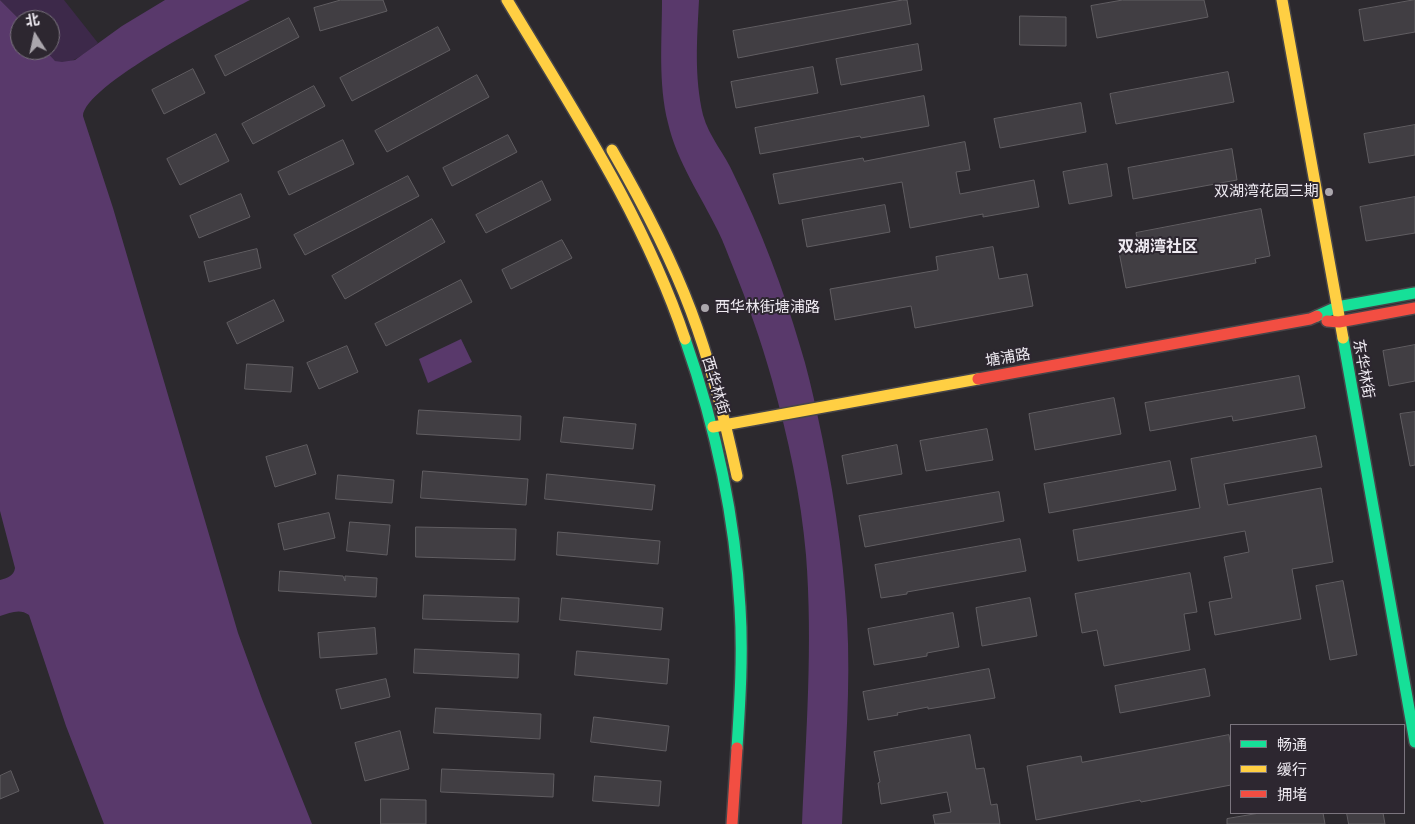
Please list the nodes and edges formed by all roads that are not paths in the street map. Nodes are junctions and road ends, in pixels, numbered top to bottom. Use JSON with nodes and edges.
{"nodes":[{"id":1,"x":507,"y":0,"type":"edge"},
{"id":2,"x":1282,"y":0,"type":"edge"},
{"id":3,"x":604,"y":138,"type":"dead end"},
{"id":4,"x":1415,"y":293,"type":"edge"},
{"id":5,"x":1337,"y":307,"type":"junction"},
{"id":6,"x":1415,"y":308,"type":"edge"},
{"id":7,"x":1310,"y":319,"type":"junction"},
{"id":8,"x":1339,"y":322,"type":"junction"},
{"id":9,"x":726,"y":424,"type":"junction"},
{"id":10,"x":712,"y":427,"type":"junction"},
{"id":11,"x":738,"y":484,"type":"dead end"},
{"id":12,"x":1415,"y":742,"type":"edge"},
{"id":13,"x":732,"y":824,"type":"edge"}],
"edges":[{"from":1,"to":10,"type":"street","name":"西华林街"},
{"from":2,"to":5,"type":"street","name":"东华林街"},
{"from":3,"to":9,"type":"street","name":"西华林街"},
{"from":4,"to":5,"type":"street","name":"塘浦路"},
{"from":5,"to":7,"type":"street","name":"塘浦路"},
{"from":5,"to":8,"type":"street","name":"东华林街"},
{"from":6,"to":8,"type":"street","name":"塘浦路"},
{"from":7,"to":8,"type":"street","name":"塘浦路"},
{"from":7,"to":9,"type":"street","name":"塘浦路"},
{"from":8,"to":12,"type":"street","name":"东华林街"},
{"from":9,"to":10,"type":"street","name":"塘浦路"},
{"from":9,"to":11,"type":"street","name":"西华林街"},
{"from":10,"to":13,"type":"street","name":"西华林街"}]}
